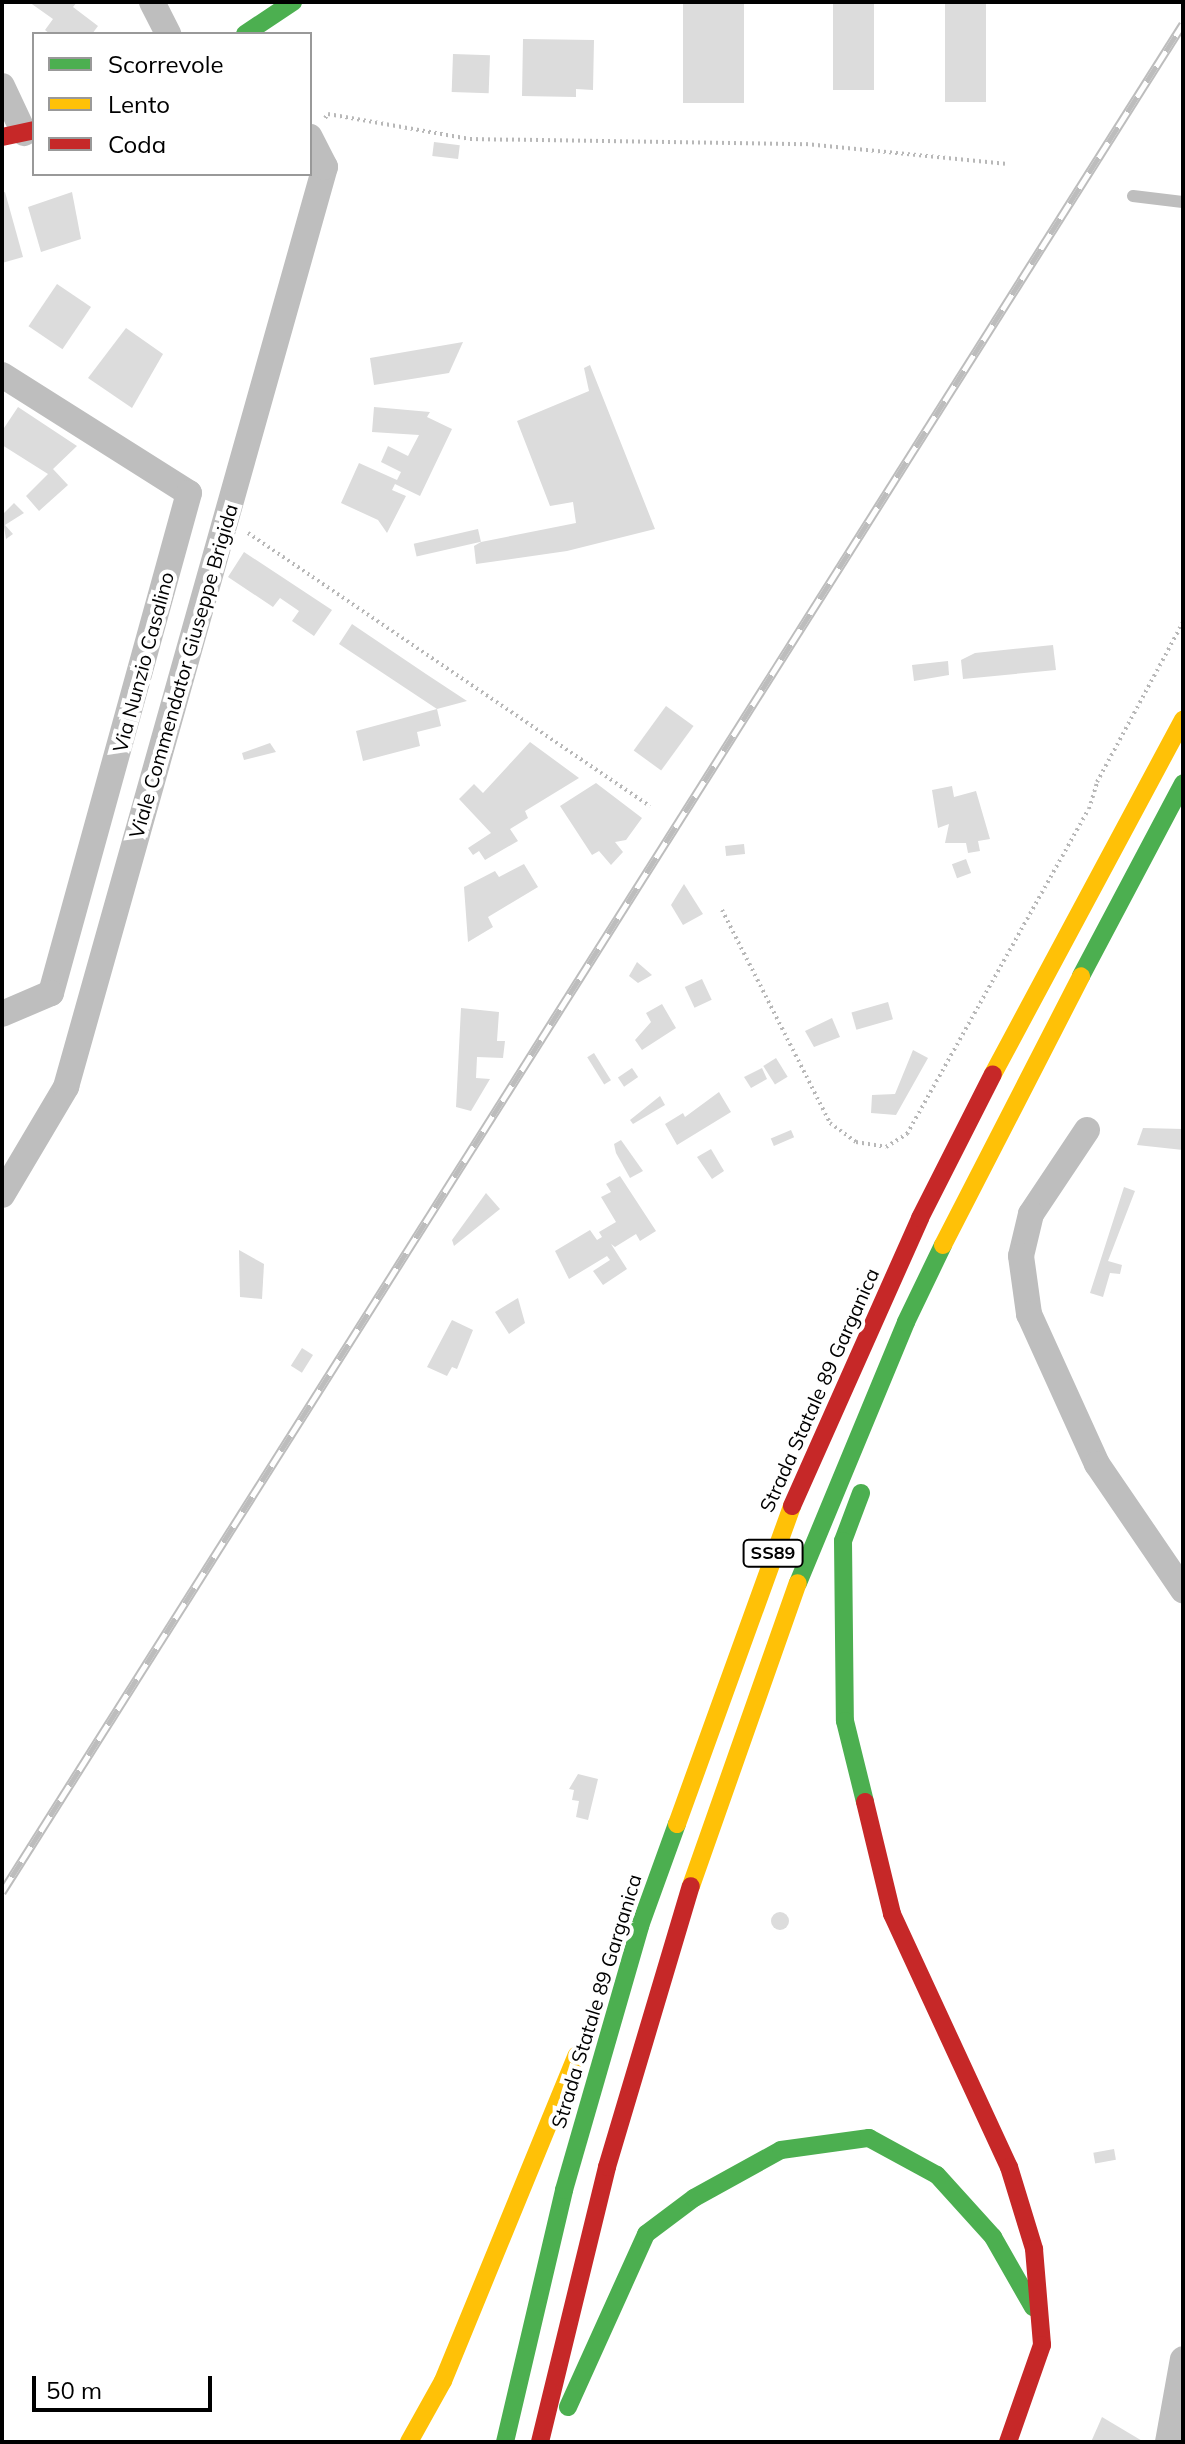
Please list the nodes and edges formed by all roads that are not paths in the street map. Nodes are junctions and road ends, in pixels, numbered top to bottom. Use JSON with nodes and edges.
{"nodes":[{"id":1,"x":152,"y":2,"type":"edge"},
{"id":2,"x":293,"y":2,"type":"edge"},
{"id":3,"x":167,"y":32,"type":"edge"},
{"id":4,"x":248,"y":32,"type":"edge"},
{"id":5,"x":2,"y":86,"type":"edge"},
{"id":6,"x":20,"y":133,"type":"edge"},
{"id":7,"x":312,"y":138,"type":"edge"},
{"id":8,"x":1133,"y":196,"type":"dead end"},
{"id":9,"x":1183,"y":202,"type":"edge"},
{"id":10,"x":2,"y":375,"type":"edge"},
{"id":11,"x":1182,"y":720,"type":"edge"},
{"id":12,"x":1183,"y":783,"type":"edge"},
{"id":13,"x":2,"y":1014,"type":"edge"},
{"id":14,"x":1003,"y":1122,"type":"junction"},
{"id":15,"x":1087,"y":1130,"type":"dead end"},
{"id":16,"x":2,"y":1195,"type":"edge"},
{"id":17,"x":909,"y":1368,"type":"dead end"},
{"id":18,"x":870,"y":1469,"type":"dead end"},
{"id":19,"x":1183,"y":1590,"type":"edge"},
{"id":20,"x":682,"y":1797,"type":"junction"},
{"id":21,"x":1040,"y":2319,"type":"junction"},
{"id":22,"x":1183,"y":2359,"type":"edge"},
{"id":23,"x":409,"y":2442,"type":"edge"},
{"id":24,"x":505,"y":2442,"type":"edge"},
{"id":25,"x":540,"y":2442,"type":"edge"},
{"id":26,"x":552,"y":2442,"type":"edge"},
{"id":27,"x":1008,"y":2442,"type":"edge"},
{"id":28,"x":1168,"y":2442,"type":"edge"}],
"edges":[{"from":1,"to":3,"type":"street"},
{"from":2,"to":4,"type":"main road"},
{"from":5,"to":6,"type":"street"},
{"from":7,"to":16,"type":"street","name":"Viale Commendator Giuseppe Brigida"},
{"from":8,"to":9,"type":"lane"},
{"from":10,"to":13,"type":"street","name":"Via Nunzio Casalino"},
{"from":11,"to":20,"type":"main road","name":"Strada Statale 89 Garganica","number":"SS89"},
{"from":12,"to":14,"type":"main road","number":"SS89"},
{"from":14,"to":17,"type":"main road"},
{"from":14,"to":25,"type":"main road","number":"SS89"},
{"from":15,"to":19,"type":"street"},
{"from":18,"to":21,"type":"main road"},
{"from":20,"to":23,"type":"main road","number":"SS89"},
{"from":20,"to":24,"type":"main road","name":"Strada Statale 89 Garganica","number":"SS89"},
{"from":21,"to":26,"type":"main road"},
{"from":21,"to":27,"type":"main road"},
{"from":22,"to":28,"type":"street"}]}
